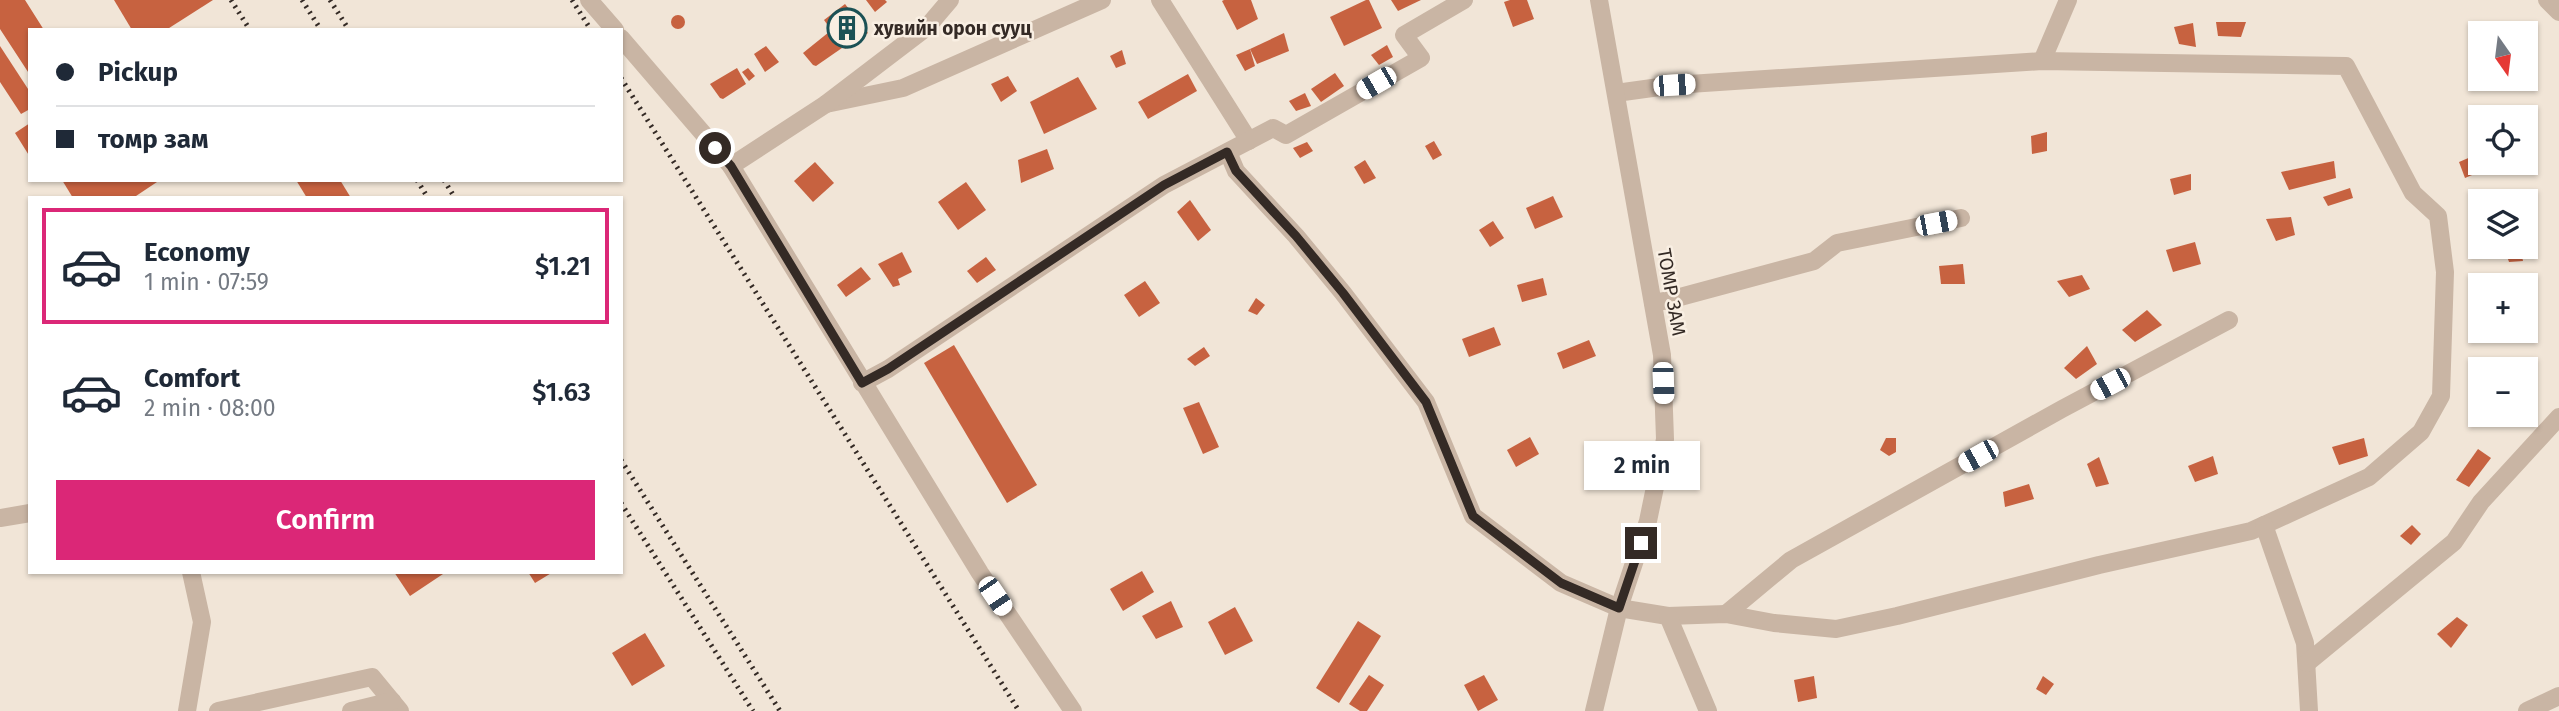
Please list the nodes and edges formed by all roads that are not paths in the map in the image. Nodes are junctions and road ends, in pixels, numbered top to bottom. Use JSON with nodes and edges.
{"nodes":[{"id":1,"x":589,"y":0,"type":"edge"},
{"id":2,"x":950,"y":0,"type":"edge"},
{"id":3,"x":1102,"y":0,"type":"edge"},
{"id":4,"x":1160,"y":0,"type":"edge"},
{"id":5,"x":1464,"y":0,"type":"edge"},
{"id":6,"x":1599,"y":0,"type":"edge"},
{"id":7,"x":2068,"y":0,"type":"edge"},
{"id":8,"x":2547,"y":0,"type":"edge"},
{"id":9,"x":2559,"y":12,"type":"edge"},
{"id":10,"x":613,"y":28,"type":"edge"},
{"id":11,"x":623,"y":40,"type":"edge"},
{"id":12,"x":2042,"y":61,"type":"junction"},
{"id":13,"x":1616,"y":93,"type":"junction"},
{"id":14,"x":826,"y":104,"type":"junction"},
{"id":15,"x":1249,"y":141,"type":"junction"},
{"id":16,"x":1227,"y":152,"type":"junction"},
{"id":17,"x":731,"y":166,"type":"junction"},
{"id":18,"x":1961,"y":218,"type":"dead end"},
{"id":19,"x":1653,"y":303,"type":"junction"},
{"id":20,"x":2229,"y":320,"type":"dead end"},
{"id":21,"x":862,"y":383,"type":"junction"},
{"id":22,"x":2559,"y":417,"type":"edge"},
{"id":23,"x":28,"y":513,"type":"edge"},
{"id":24,"x":0,"y":517,"type":"edge"},
{"id":25,"x":2264,"y":525,"type":"junction"},
{"id":26,"x":191,"y":574,"type":"edge"},
{"id":27,"x":1619,"y":608,"type":"junction"},
{"id":28,"x":1726,"y":614,"type":"junction"},
{"id":29,"x":1668,"y":616,"type":"junction"},
{"id":30,"x":2307,"y":663,"type":"junction"},
{"id":31,"x":2559,"y":696,"type":"edge"},
{"id":32,"x":396,"y":706,"type":"edge"},
{"id":33,"x":187,"y":711,"type":"edge"},
{"id":34,"x":218,"y":711,"type":"edge"},
{"id":35,"x":351,"y":711,"type":"edge"},
{"id":36,"x":1073,"y":711,"type":"edge"},
{"id":37,"x":1594,"y":711,"type":"edge"},
{"id":38,"x":1708,"y":711,"type":"edge"},
{"id":39,"x":2309,"y":711,"type":"edge"},
{"id":40,"x":2527,"y":711,"type":"edge"}],
"edges":[{"from":1,"to":10,"type":"street"},
{"from":2,"to":14,"type":"street"},
{"from":3,"to":14,"type":"street"},
{"from":4,"to":15,"type":"street"},
{"from":5,"to":15,"type":"street"},
{"from":6,"to":13,"type":"street","name":"ТОМР ЗАМ"},
{"from":7,"to":12,"type":"street"},
{"from":8,"to":9,"type":"street"},
{"from":11,"to":17,"type":"street"},
{"from":12,"to":13,"type":"street"},
{"from":12,"to":25,"type":"street"},
{"from":13,"to":19,"type":"street","name":"ТОМР ЗАМ"},
{"from":14,"to":17,"type":"street"},
{"from":15,"to":16,"type":"street"},
{"from":16,"to":21,"type":"street"},
{"from":16,"to":27,"type":"street"},
{"from":17,"to":21,"type":"street"},
{"from":18,"to":19,"type":"street"},
{"from":19,"to":27,"type":"street","name":"ТОМР ЗАМ"},
{"from":20,"to":28,"type":"street"},
{"from":21,"to":36,"type":"street"},
{"from":22,"to":30,"type":"street"},
{"from":23,"to":24,"type":"street"},
{"from":25,"to":28,"type":"street"},
{"from":25,"to":30,"type":"street"},
{"from":26,"to":33,"type":"street"},
{"from":27,"to":29,"type":"street"},
{"from":27,"to":37,"type":"street","name":"ТОМР ЗАМ"},
{"from":28,"to":29,"type":"street"},
{"from":29,"to":38,"type":"street"},
{"from":30,"to":39,"type":"street"},
{"from":31,"to":40,"type":"street"},
{"from":32,"to":34,"type":"street"},
{"from":32,"to":35,"type":"street"}]}
